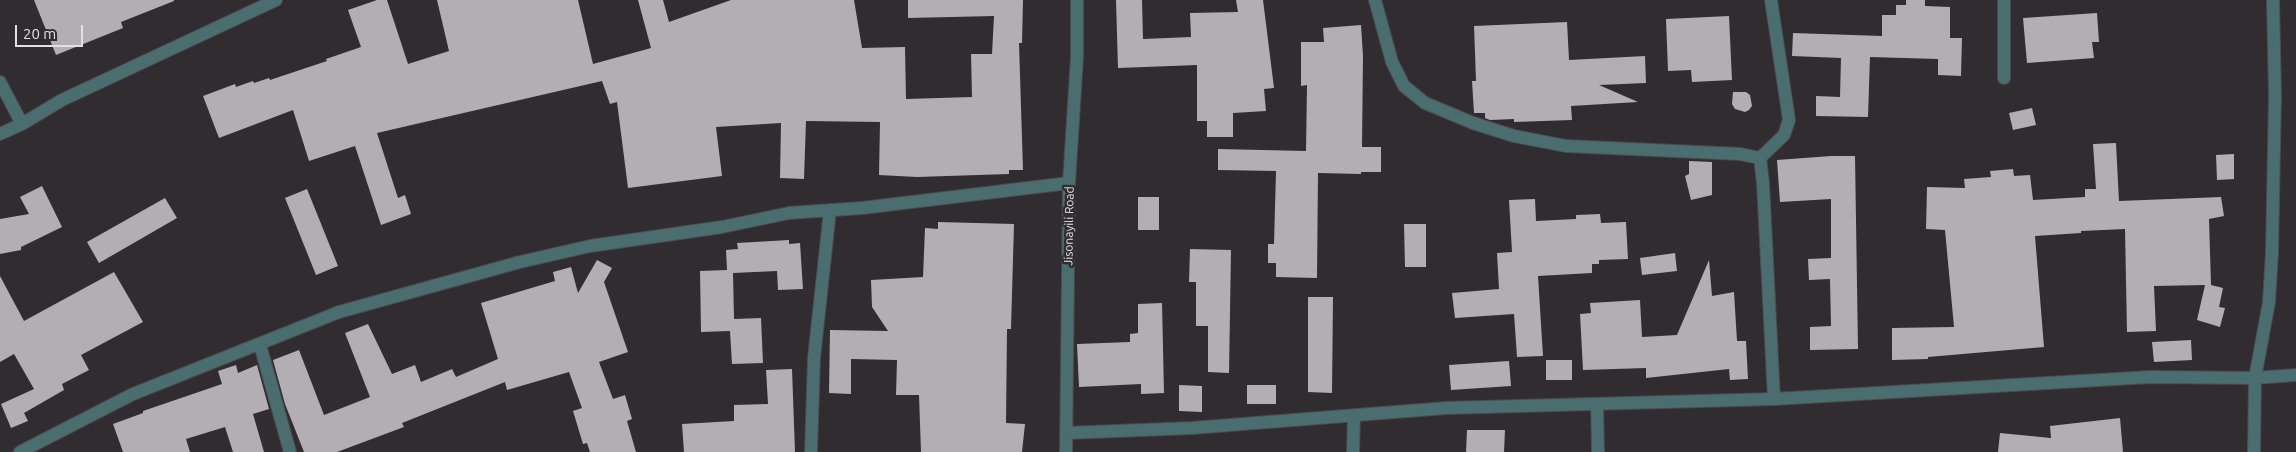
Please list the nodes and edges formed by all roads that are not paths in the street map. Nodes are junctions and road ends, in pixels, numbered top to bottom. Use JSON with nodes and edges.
{"nodes":[{"id":1,"x":276,"y":0,"type":"edge"},
{"id":2,"x":1077,"y":0,"type":"edge"},
{"id":3,"x":1375,"y":0,"type":"edge"},
{"id":4,"x":1771,"y":0,"type":"edge"},
{"id":5,"x":2004,"y":0,"type":"edge"},
{"id":6,"x":2273,"y":0,"type":"edge"},
{"id":7,"x":2004,"y":78,"type":"dead end"},
{"id":8,"x":0,"y":82,"type":"edge"},
{"id":9,"x":22,"y":124,"type":"junction"},
{"id":10,"x":0,"y":134,"type":"edge"},
{"id":11,"x":1760,"y":158,"type":"junction"},
{"id":12,"x":1069,"y":184,"type":"junction"},
{"id":13,"x":830,"y":210,"type":"junction"},
{"id":14,"x":260,"y":345,"type":"junction"},
{"id":15,"x":2296,"y":375,"type":"edge"},
{"id":16,"x":2255,"y":378,"type":"junction"},
{"id":17,"x":1774,"y":399,"type":"junction"},
{"id":18,"x":1597,"y":404,"type":"junction"},
{"id":19,"x":1354,"y":416,"type":"junction"},
{"id":20,"x":1066,"y":433,"type":"junction"},
{"id":21,"x":20,"y":452,"type":"edge"},
{"id":22,"x":290,"y":452,"type":"edge"},
{"id":23,"x":811,"y":452,"type":"edge"},
{"id":24,"x":1066,"y":452,"type":"edge"},
{"id":25,"x":1353,"y":452,"type":"edge"},
{"id":26,"x":1598,"y":452,"type":"edge"},
{"id":27,"x":2254,"y":452,"type":"edge"}],
"edges":[{"from":1,"to":9,"type":"street"},
{"from":2,"to":12,"type":"street","name":"Jisonayili Road"},
{"from":3,"to":11,"type":"street"},
{"from":4,"to":11,"type":"street"},
{"from":5,"to":7,"type":"street"},
{"from":6,"to":16,"type":"street"},
{"from":8,"to":9,"type":"street"},
{"from":9,"to":10,"type":"street"},
{"from":11,"to":17,"type":"street"},
{"from":12,"to":13,"type":"street"},
{"from":12,"to":20,"type":"street","name":"Jisonayili Road"},
{"from":13,"to":14,"type":"street"},
{"from":13,"to":23,"type":"street"},
{"from":14,"to":21,"type":"street"},
{"from":14,"to":22,"type":"street"},
{"from":15,"to":16,"type":"street"},
{"from":16,"to":17,"type":"street"},
{"from":16,"to":27,"type":"street"},
{"from":17,"to":18,"type":"street"},
{"from":18,"to":19,"type":"street"},
{"from":18,"to":26,"type":"street"},
{"from":19,"to":20,"type":"street"},
{"from":19,"to":25,"type":"street"},
{"from":20,"to":24,"type":"street","name":"Jisonayili Road"}]}
